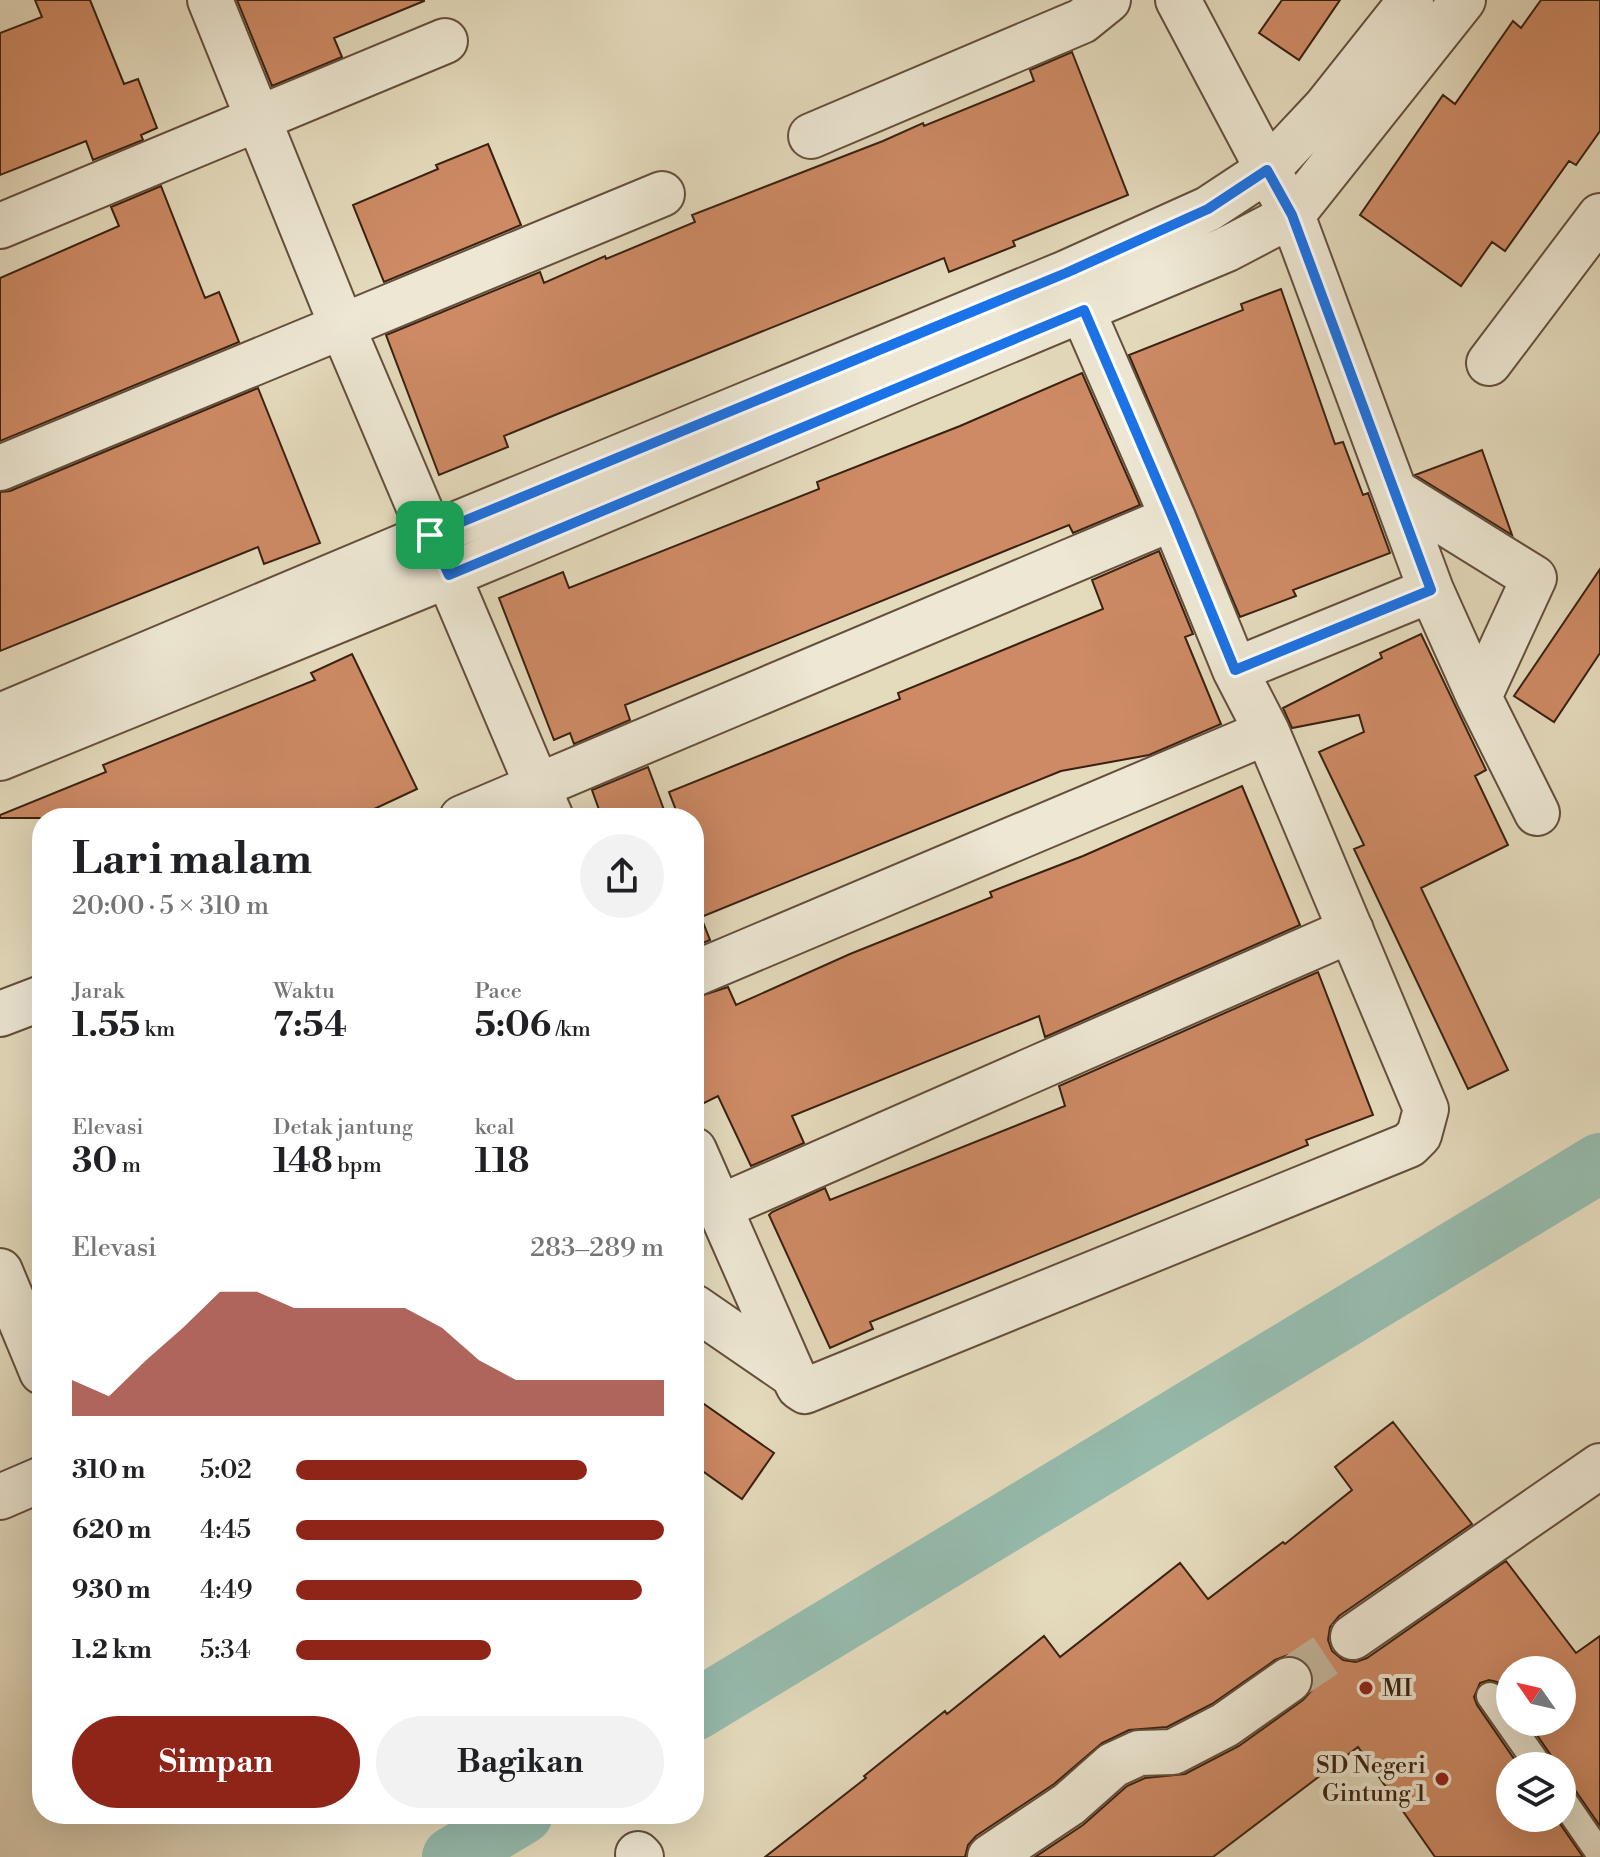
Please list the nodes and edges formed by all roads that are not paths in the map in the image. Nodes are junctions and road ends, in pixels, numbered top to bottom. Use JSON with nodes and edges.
{"nodes":[{"id":1,"x":210,"y":0,"type":"edge"},
{"id":2,"x":1178,"y":0,"type":"edge"},
{"id":3,"x":1411,"y":0,"type":"edge"},
{"id":4,"x":1463,"y":0,"type":"edge"},
{"id":5,"x":1081,"y":7,"type":"edge"},
{"id":6,"x":445,"y":41,"type":"dead end"},
{"id":7,"x":258,"y":119,"type":"junction"},
{"id":8,"x":811,"y":136,"type":"dead end"},
{"id":9,"x":1267,"y":170,"type":"junction"},
{"id":10,"x":662,"y":194,"type":"dead end"},
{"id":11,"x":1292,"y":215,"type":"junction"},
{"id":12,"x":1600,"y":216,"type":"edge"},
{"id":13,"x":0,"y":226,"type":"edge"},
{"id":14,"x":1075,"y":292,"type":"junction"},
{"id":15,"x":342,"y":326,"type":"junction"},
{"id":16,"x":1489,"y":363,"type":"dead end"},
{"id":17,"x":0,"y":468,"type":"edge"},
{"id":18,"x":1397,"y":493,"type":"junction"},
{"id":19,"x":1173,"y":518,"type":"junction"},
{"id":20,"x":430,"y":535,"type":"junction"},
{"id":21,"x":449,"y":575,"type":"junction"},
{"id":22,"x":1431,"y":590,"type":"junction"},
{"id":23,"x":1235,"y":670,"type":"junction"},
{"id":24,"x":1479,"y":697,"type":"junction"},
{"id":25,"x":0,"y":716,"type":"edge"},
{"id":26,"x":1267,"y":732,"type":"junction"},
{"id":27,"x":0,"y":758,"type":"edge"},
{"id":28,"x":544,"y":802,"type":"edge"},
{"id":29,"x":513,"y":808,"type":"edge"},
{"id":30,"x":1537,"y":813,"type":"dead end"},
{"id":31,"x":1351,"y":930,"type":"junction"},
{"id":32,"x":704,"y":970,"type":"edge"},
{"id":33,"x":32,"y":1002,"type":"edge"},
{"id":34,"x":0,"y":1014,"type":"edge"},
{"id":35,"x":704,"y":1189,"type":"edge"},
{"id":36,"x":712,"y":1221,"type":"edge"},
{"id":37,"x":0,"y":1271,"type":"edge"},
{"id":38,"x":704,"y":1314,"type":"edge"},
{"id":39,"x":32,"y":1348,"type":"edge"},
{"id":40,"x":793,"y":1375,"type":"junction"},
{"id":41,"x":1600,"y":1466,"type":"edge"},
{"id":42,"x":32,"y":1483,"type":"edge"},
{"id":43,"x":0,"y":1497,"type":"edge"},
{"id":44,"x":1353,"y":1637,"type":"tunnel mouth"},
{"id":45,"x":1289,"y":1680,"type":"tunnel mouth"},
{"id":46,"x":1490,"y":1696,"type":"dead end"},
{"id":47,"x":1529,"y":1752,"type":"edge"},
{"id":48,"x":1576,"y":1819,"type":"edge"},
{"id":49,"x":1600,"y":1854,"type":"edge"},
{"id":50,"x":990,"y":1857,"type":"edge"}],
"edges":[{"from":1,"to":7,"type":"street"},
{"from":2,"to":9,"type":"street"},
{"from":3,"to":9,"type":"street"},
{"from":4,"to":11,"type":"street"},
{"from":5,"to":8,"type":"street"},
{"from":6,"to":7,"type":"street"},
{"from":7,"to":13,"type":"street"},
{"from":7,"to":15,"type":"street"},
{"from":9,"to":11,"type":"street"},
{"from":9,"to":14,"type":"street"},
{"from":10,"to":15,"type":"street"},
{"from":11,"to":14,"type":"street"},
{"from":11,"to":18,"type":"street"},
{"from":12,"to":16,"type":"street"},
{"from":14,"to":19,"type":"street"},
{"from":14,"to":20,"type":"street"},
{"from":14,"to":21,"type":"street"},
{"from":15,"to":17,"type":"street"},
{"from":15,"to":20,"type":"street"},
{"from":18,"to":22,"type":"street"},
{"from":18,"to":24,"type":"street"},
{"from":19,"to":23,"type":"street"},
{"from":19,"to":28,"type":"street"},
{"from":20,"to":21,"type":"street"},
{"from":20,"to":25,"type":"street"},
{"from":21,"to":27,"type":"street"},
{"from":21,"to":28,"type":"street"},
{"from":22,"to":23,"type":"street"},
{"from":22,"to":24,"type":"street"},
{"from":23,"to":26,"type":"street"},
{"from":24,"to":30,"type":"street"},
{"from":26,"to":31,"type":"street"},
{"from":26,"to":32,"type":"street"},
{"from":28,"to":29,"type":"street"},
{"from":31,"to":36,"type":"street"},
{"from":31,"to":40,"type":"street"},
{"from":33,"to":34,"type":"street"},
{"from":35,"to":36,"type":"street"},
{"from":36,"to":40,"type":"street"},
{"from":37,"to":39,"type":"street"},
{"from":38,"to":40,"type":"street"},
{"from":41,"to":44,"type":"street"},
{"from":42,"to":43,"type":"street"},
{"from":45,"to":50,"type":"street"},
{"from":46,"to":47,"type":"lane"},
{"from":48,"to":49,"type":"lane"}]}
